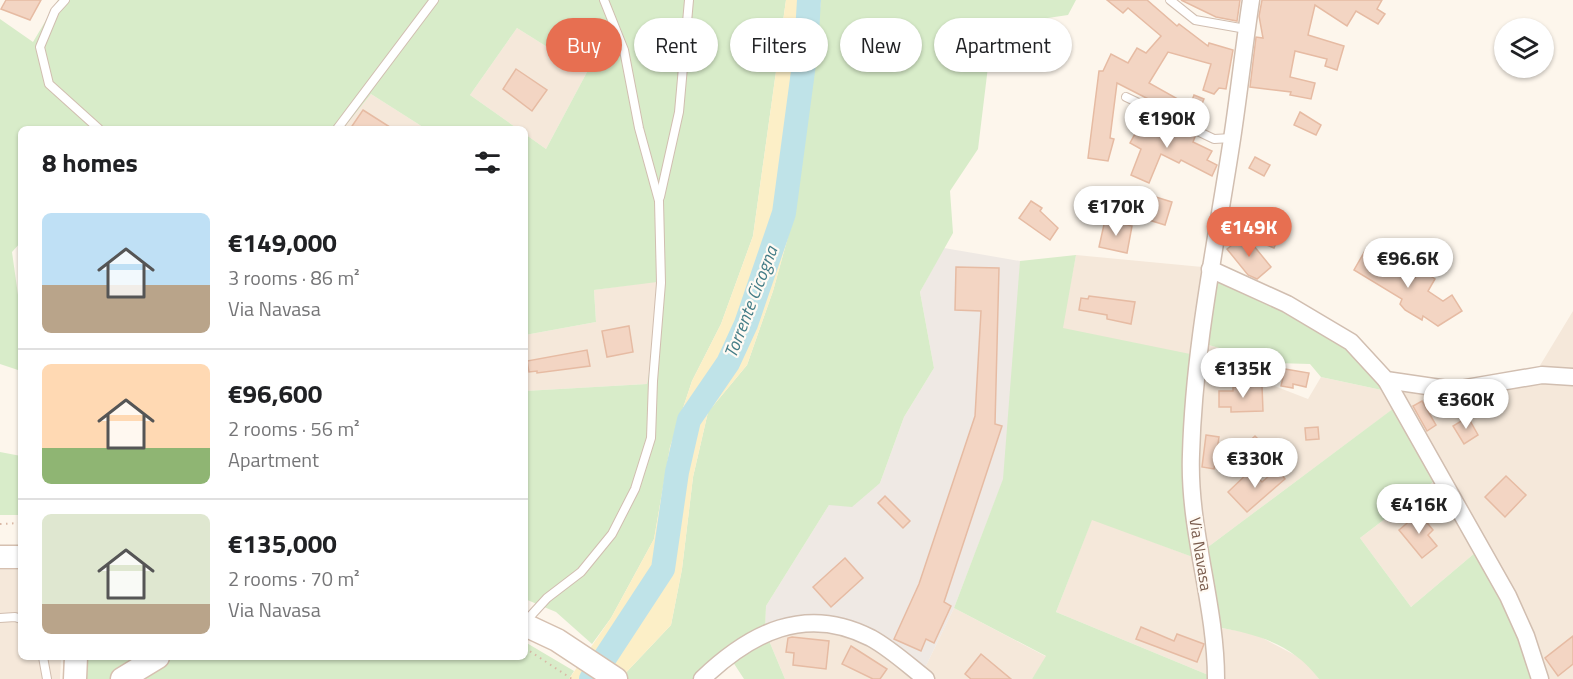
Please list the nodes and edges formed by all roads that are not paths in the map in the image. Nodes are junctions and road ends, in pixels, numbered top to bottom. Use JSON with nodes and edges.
{"nodes":[{"id":1,"x":65,"y":0,"type":"edge"},
{"id":2,"x":434,"y":0,"type":"edge"},
{"id":3,"x":604,"y":0,"type":"edge"},
{"id":4,"x":689,"y":0,"type":"edge"},
{"id":5,"x":1170,"y":0,"type":"edge"},
{"id":6,"x":1251,"y":0,"type":"edge"},
{"id":7,"x":1246,"y":29,"type":"junction"},
{"id":8,"x":1126,"y":97,"type":"dead end"},
{"id":9,"x":96,"y":126,"type":"edge"},
{"id":10,"x":339,"y":126,"type":"edge"},
{"id":11,"x":1232,"y":138,"type":"junction"},
{"id":12,"x":659,"y":201,"type":"junction"},
{"id":13,"x":1210,"y":269,"type":"junction"},
{"id":14,"x":1573,"y":377,"type":"edge"},
{"id":15,"x":1386,"y":380,"type":"junction"},
{"id":16,"x":0,"y":557,"type":"edge"},
{"id":17,"x":18,"y":557,"type":"edge"},
{"id":18,"x":0,"y":618,"type":"edge"},
{"id":19,"x":18,"y":618,"type":"edge"},
{"id":20,"x":528,"y":620,"type":"edge"},
{"id":21,"x":528,"y":625,"type":"edge"},
{"id":22,"x":44,"y":660,"type":"edge"},
{"id":23,"x":76,"y":660,"type":"edge"},
{"id":24,"x":153,"y":660,"type":"edge"},
{"id":25,"x":47,"y":679,"type":"edge"},
{"id":26,"x":75,"y":679,"type":"edge"},
{"id":27,"x":122,"y":679,"type":"edge"},
{"id":28,"x":616,"y":679,"type":"edge"},
{"id":29,"x":702,"y":679,"type":"edge"},
{"id":30,"x":926,"y":679,"type":"edge"},
{"id":31,"x":1216,"y":679,"type":"edge"},
{"id":32,"x":1540,"y":679,"type":"edge"}],
"edges":[{"from":1,"to":9,"type":"lane"},
{"from":2,"to":10,"type":"lane"},
{"from":3,"to":12,"type":"lane"},
{"from":4,"to":12,"type":"lane"},
{"from":5,"to":7,"type":"lane"},
{"from":6,"to":7,"type":"street","name":"Via Navasa"},
{"from":7,"to":11,"type":"street","name":"Via Navasa"},
{"from":8,"to":11,"type":"lane"},
{"from":11,"to":13,"type":"street","name":"Via Navasa"},
{"from":12,"to":20,"type":"lane"},
{"from":13,"to":15,"type":"street"},
{"from":13,"to":31,"type":"street","name":"Via Navasa"},
{"from":14,"to":15,"type":"street"},
{"from":15,"to":32,"type":"street"},
{"from":16,"to":17,"type":"main road"},
{"from":18,"to":19,"type":"lane"},
{"from":21,"to":28,"type":"main road"},
{"from":22,"to":25,"type":"lane"},
{"from":23,"to":26,"type":"main road"},
{"from":24,"to":27,"type":"main road"},
{"from":29,"to":30,"type":"street"}]}
